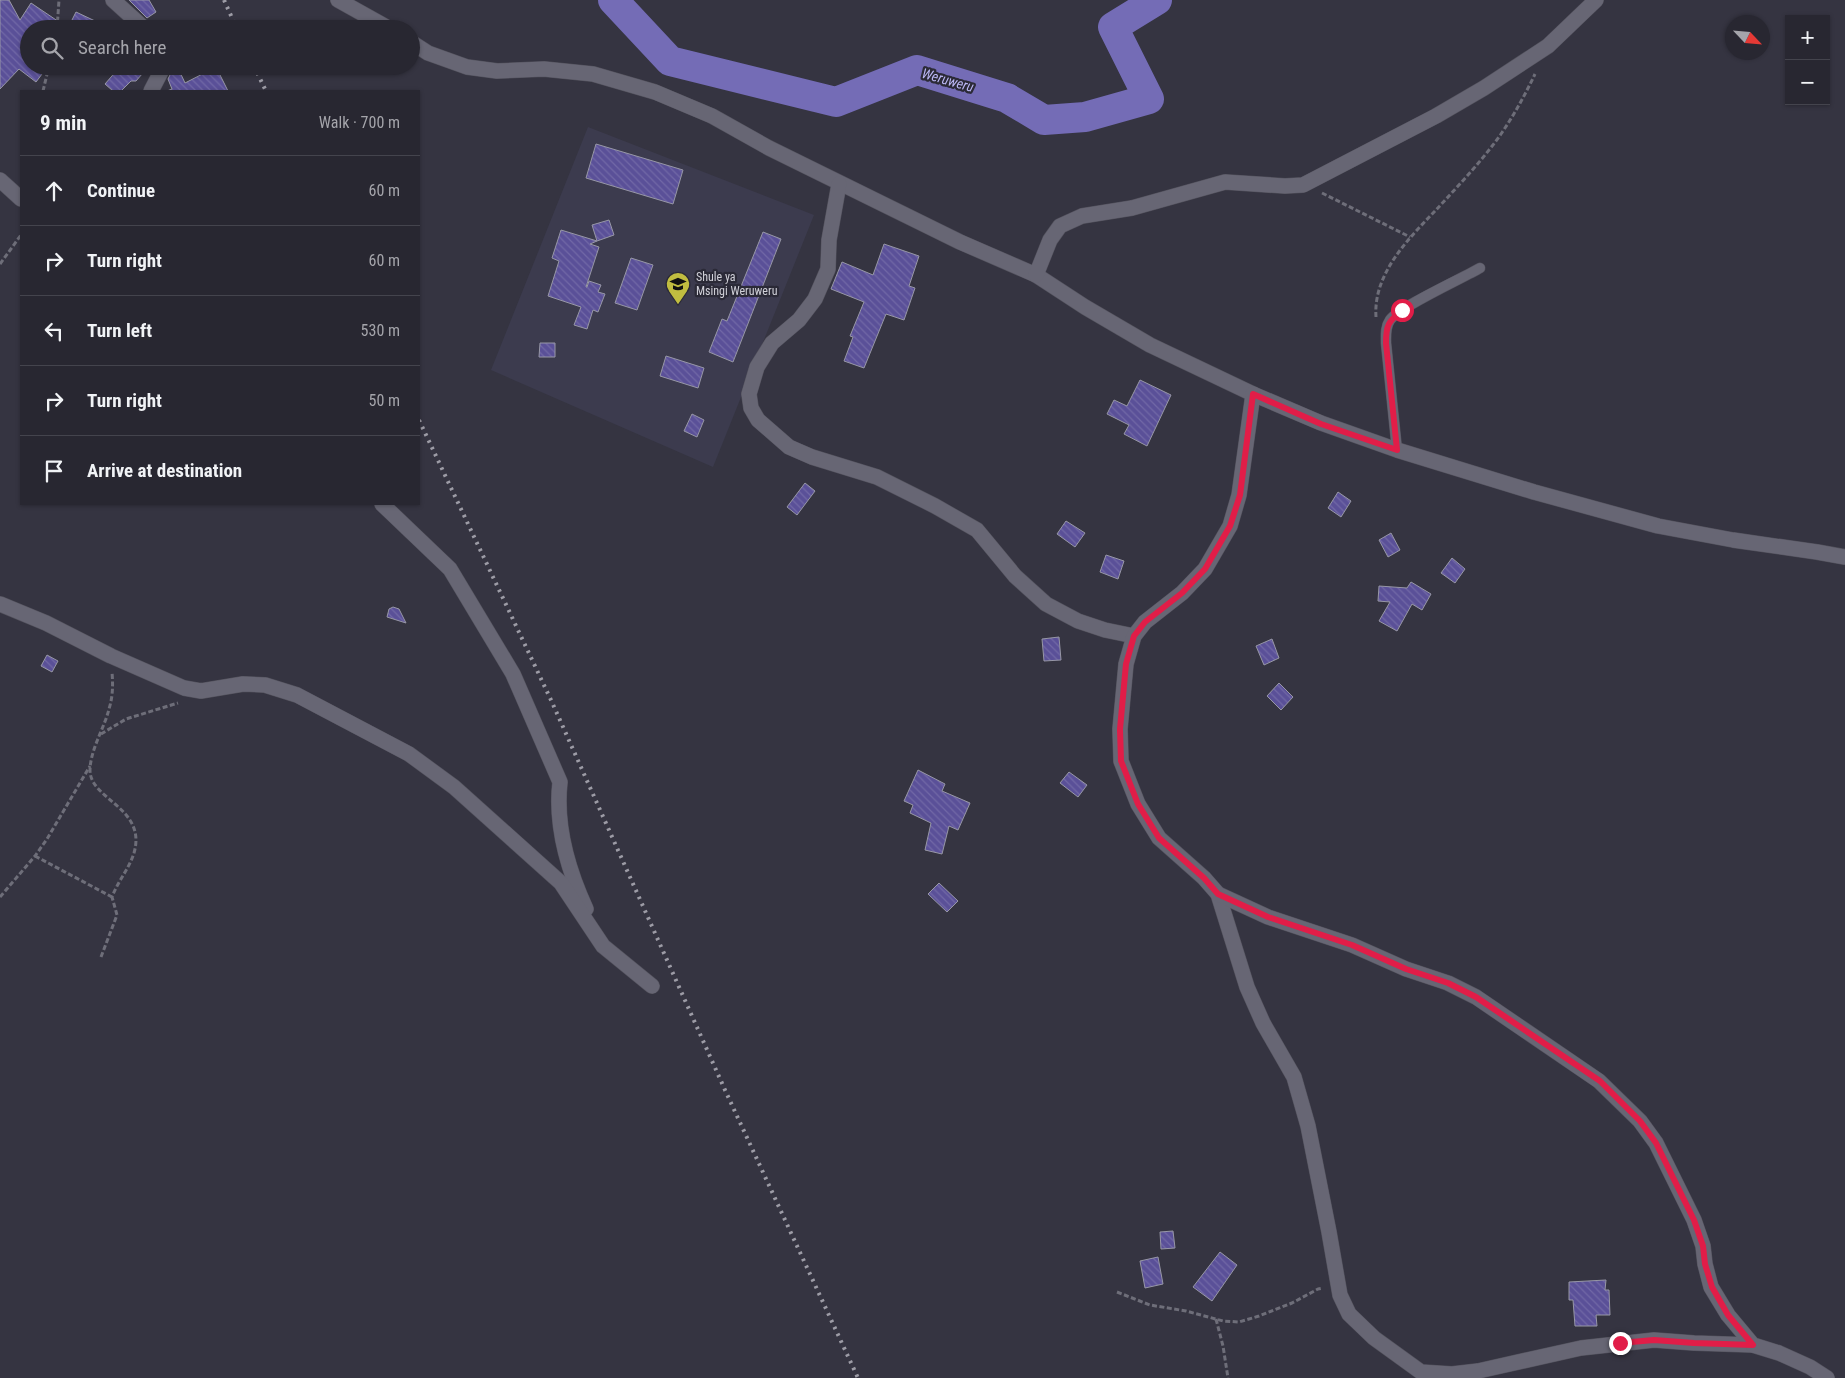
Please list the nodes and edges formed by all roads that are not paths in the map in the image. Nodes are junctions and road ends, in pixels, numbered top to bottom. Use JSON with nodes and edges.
{"nodes":[{"id":1,"x":113,"y":0,"type":"edge"},
{"id":2,"x":338,"y":0,"type":"edge"},
{"id":3,"x":1596,"y":0,"type":"edge"},
{"id":4,"x":135,"y":20,"type":"edge"},
{"id":5,"x":374,"y":20,"type":"edge"},
{"id":6,"x":420,"y":48,"type":"edge"},
{"id":7,"x":159,"y":75,"type":"edge"},
{"id":8,"x":152,"y":90,"type":"edge"},
{"id":9,"x":0,"y":180,"type":"edge"},
{"id":10,"x":839,"y":184,"type":"junction"},
{"id":11,"x":20,"y":198,"type":"edge"},
{"id":12,"x":1480,"y":268,"type":"dead end"},
{"id":13,"x":1036,"y":275,"type":"junction"},
{"id":14,"x":1253,"y":394,"type":"junction"},
{"id":15,"x":1397,"y":450,"type":"junction"},
{"id":16,"x":383,"y":505,"type":"edge"},
{"id":17,"x":1845,"y":557,"type":"edge"},
{"id":18,"x":0,"y":604,"type":"edge"},
{"id":19,"x":1134,"y":636,"type":"junction"},
{"id":20,"x":1218,"y":894,"type":"junction"},
{"id":21,"x":603,"y":946,"type":"junction"},
{"id":22,"x":652,"y":986,"type":"dead end"},
{"id":23,"x":1753,"y":1345,"type":"junction"},
{"id":24,"x":1478,"y":1375,"type":"edge"},
{"id":25,"x":1827,"y":1378,"type":"edge"}],
"edges":[{"from":1,"to":4,"type":"street"},
{"from":2,"to":5,"type":"street"},
{"from":3,"to":13,"type":"street"},
{"from":6,"to":10,"type":"street"},
{"from":7,"to":8,"type":"street"},
{"from":9,"to":11,"type":"street"},
{"from":10,"to":13,"type":"street"},
{"from":10,"to":19,"type":"street"},
{"from":12,"to":15,"type":"lane"},
{"from":13,"to":14,"type":"street"},
{"from":14,"to":15,"type":"street"},
{"from":14,"to":19,"type":"street"},
{"from":15,"to":17,"type":"street"},
{"from":16,"to":21,"type":"street"},
{"from":18,"to":21,"type":"street"},
{"from":19,"to":20,"type":"street"},
{"from":20,"to":23,"type":"street"},
{"from":20,"to":24,"type":"street"},
{"from":21,"to":22,"type":"street"},
{"from":23,"to":24,"type":"street"},
{"from":23,"to":25,"type":"street"}]}
